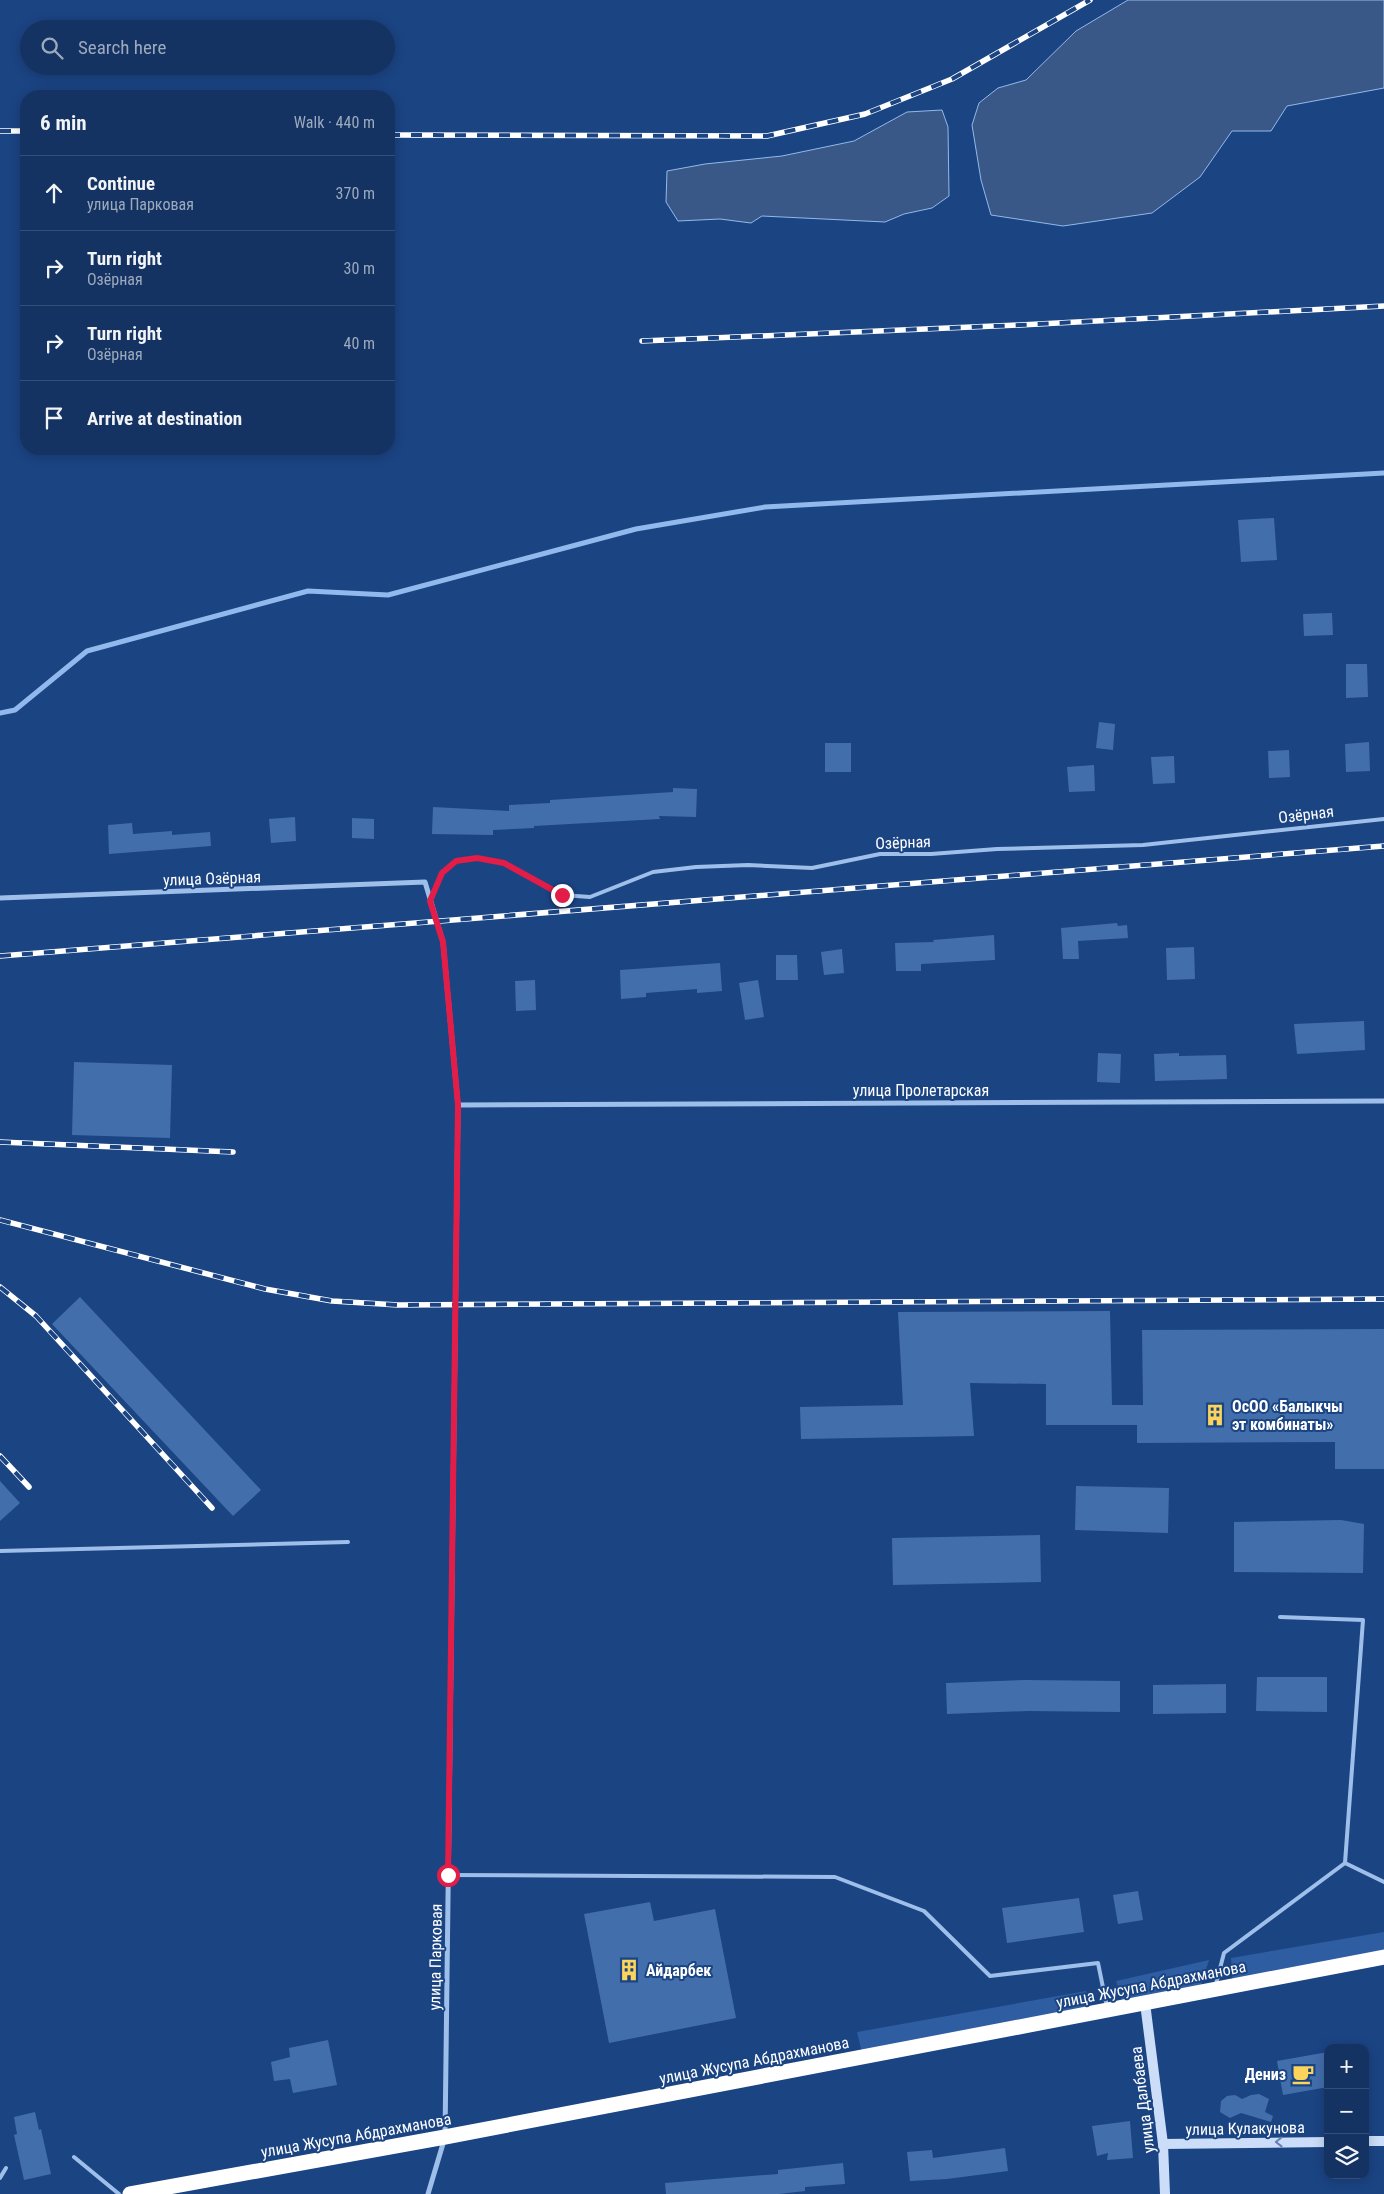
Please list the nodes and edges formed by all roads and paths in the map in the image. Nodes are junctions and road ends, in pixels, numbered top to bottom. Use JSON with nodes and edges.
{"nodes":[{"id":1,"x":1384,"y":819,"type":"edge"},
{"id":2,"x":425,"y":882,"type":"joint"},
{"id":3,"x":0,"y":898,"type":"edge"},
{"id":4,"x":430,"y":901,"type":"junction"},
{"id":5,"x":1384,"y":1100,"type":"edge"},
{"id":6,"x":458,"y":1105,"type":"junction"},
{"id":7,"x":348,"y":1542,"type":"dead end"},
{"id":8,"x":0,"y":1551,"type":"edge"},
{"id":9,"x":1280,"y":1617,"type":"dead end"},
{"id":10,"x":1346,"y":1863,"type":"junction"},
{"id":11,"x":448,"y":1875,"type":"junction"},
{"id":12,"x":1384,"y":1882,"type":"edge"},
{"id":13,"x":1384,"y":1958,"type":"edge"},
{"id":14,"x":1215,"y":1989,"type":"junction"},
{"id":15,"x":1145,"y":2003,"type":"junction"},
{"id":16,"x":1108,"y":2010,"type":"junction"},
{"id":17,"x":445,"y":2137,"type":"junction"},
{"id":18,"x":1369,"y":2141,"type":"edge"},
{"id":19,"x":1384,"y":2141,"type":"edge"},
{"id":20,"x":1324,"y":2142,"type":"edge"},
{"id":21,"x":1163,"y":2144,"type":"junction"},
{"id":22,"x":74,"y":2157,"type":"dead end"},
{"id":23,"x":6,"y":2168,"type":"dead end"},
{"id":24,"x":0,"y":2178,"type":"edge"},
{"id":25,"x":119,"y":2194,"type":"edge"},
{"id":26,"x":130,"y":2194,"type":"edge"},
{"id":27,"x":428,"y":2194,"type":"edge"},
{"id":28,"x":1166,"y":2194,"type":"edge"}],
"edges":[{"from":1,"to":4,"type":"lane","name":"Озёрная"},
{"from":2,"to":3,"type":"street","name":"улица Озёрная"},
{"from":2,"to":4,"type":"street","name":"улица Парковая"},
{"from":4,"to":6,"type":"street","name":"улица Парковая"},
{"from":5,"to":6,"type":"street","name":"улица Пролетарская"},
{"from":6,"to":11,"type":"street","name":"улица Парковая"},
{"from":7,"to":8,"type":"lane"},
{"from":9,"to":10,"type":"lane"},
{"from":10,"to":12,"type":"lane"},
{"from":10,"to":14,"type":"lane"},
{"from":11,"to":16,"type":"lane"},
{"from":11,"to":17,"type":"street","name":"улица Парковая"},
{"from":13,"to":14,"type":"highway","name":"улица Жусупа Абдрахманова"},
{"from":14,"to":15,"type":"highway","name":"улица Жусупа Абдрахманова"},
{"from":15,"to":16,"type":"highway","name":"улица Жусупа Абдрахманова"},
{"from":15,"to":21,"type":"street","name":"улица Далбаева"},
{"from":16,"to":17,"type":"highway","name":"улица Жусупа Абдрахманова"},
{"from":17,"to":26,"type":"highway","name":"улица Жусупа Абдрахманова"},
{"from":17,"to":27,"type":"street","name":"улица Парковая"},
{"from":18,"to":19,"type":"street"},
{"from":20,"to":21,"type":"street","name":"улица Кулакунова","one_way":true},
{"from":21,"to":28,"type":"street","name":"улица Далбаева"},
{"from":22,"to":25,"type":"lane"},
{"from":23,"to":24,"type":"lane"}]}
